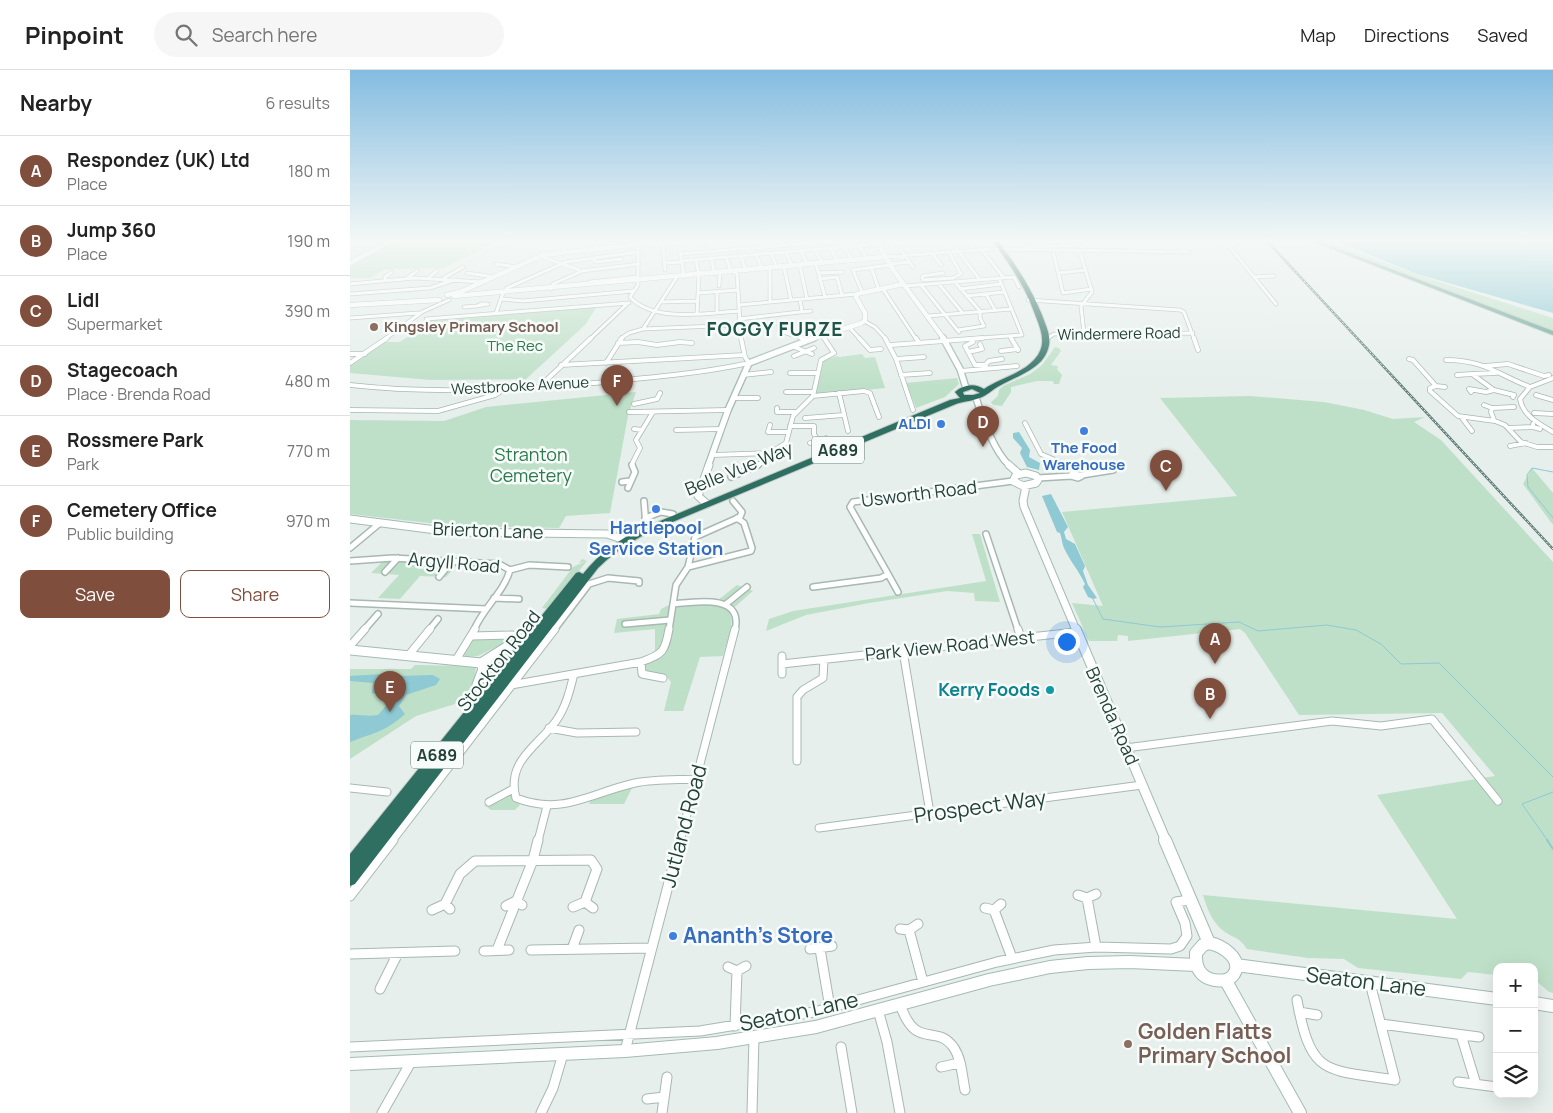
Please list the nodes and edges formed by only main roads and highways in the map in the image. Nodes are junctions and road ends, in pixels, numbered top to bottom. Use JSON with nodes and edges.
{"nodes":[{"id":1,"x":1024,"y":289,"type":"edge"},
{"id":2,"x":1438,"y":289,"type":"edge"},
{"id":3,"x":1031,"y":300,"type":"junction"},
{"id":4,"x":1553,"y":333,"type":"edge"},
{"id":5,"x":970,"y":388,"type":"junction"},
{"id":6,"x":984,"y":393,"type":"junction"},
{"id":7,"x":959,"y":396,"type":"junction"},
{"id":8,"x":705,"y":503,"type":"junction"},
{"id":9,"x":644,"y":523,"type":"joint"},
{"id":10,"x":622,"y":539,"type":"junction"},
{"id":11,"x":570,"y":597,"type":"junction"},
{"id":12,"x":500,"y":688,"type":"junction"},
{"id":13,"x":350,"y":864,"type":"edge"},
{"id":14,"x":350,"y":880,"type":"edge"}],
"edges":[{"from":1,"to":3,"type":"highway","number":"A689"},
{"from":2,"to":4,"type":"main road"},
{"from":3,"to":5,"type":"highway","number":"A689"},
{"from":3,"to":6,"type":"highway","number":"A689"},
{"from":5,"to":6,"type":"highway"},
{"from":5,"to":7,"type":"highway","number":"A689"},
{"from":6,"to":7,"type":"highway","name":"Stockton Road","number":"A689"},
{"from":7,"to":8,"type":"highway","name":"Stockton Road","number":"A689"},
{"from":8,"to":9,"type":"highway","name":"Belle Vue Way","number":"A689"},
{"from":8,"to":10,"type":"highway","name":"Stockton Road","number":"A689"},
{"from":9,"to":10,"type":"highway","name":"Stockton Road","number":"A689"},
{"from":10,"to":11,"type":"highway","name":"Stockton Road","number":"A689"},
{"from":10,"to":11,"type":"highway","name":"Stockton Road","number":"A689"},
{"from":11,"to":12,"type":"highway","name":"Stockton Road","number":"A689"},
{"from":12,"to":13,"type":"highway","name":"Stockton Road","number":"A689"},
{"from":12,"to":14,"type":"highway","name":"Stockton Road","number":"A689"}]}
